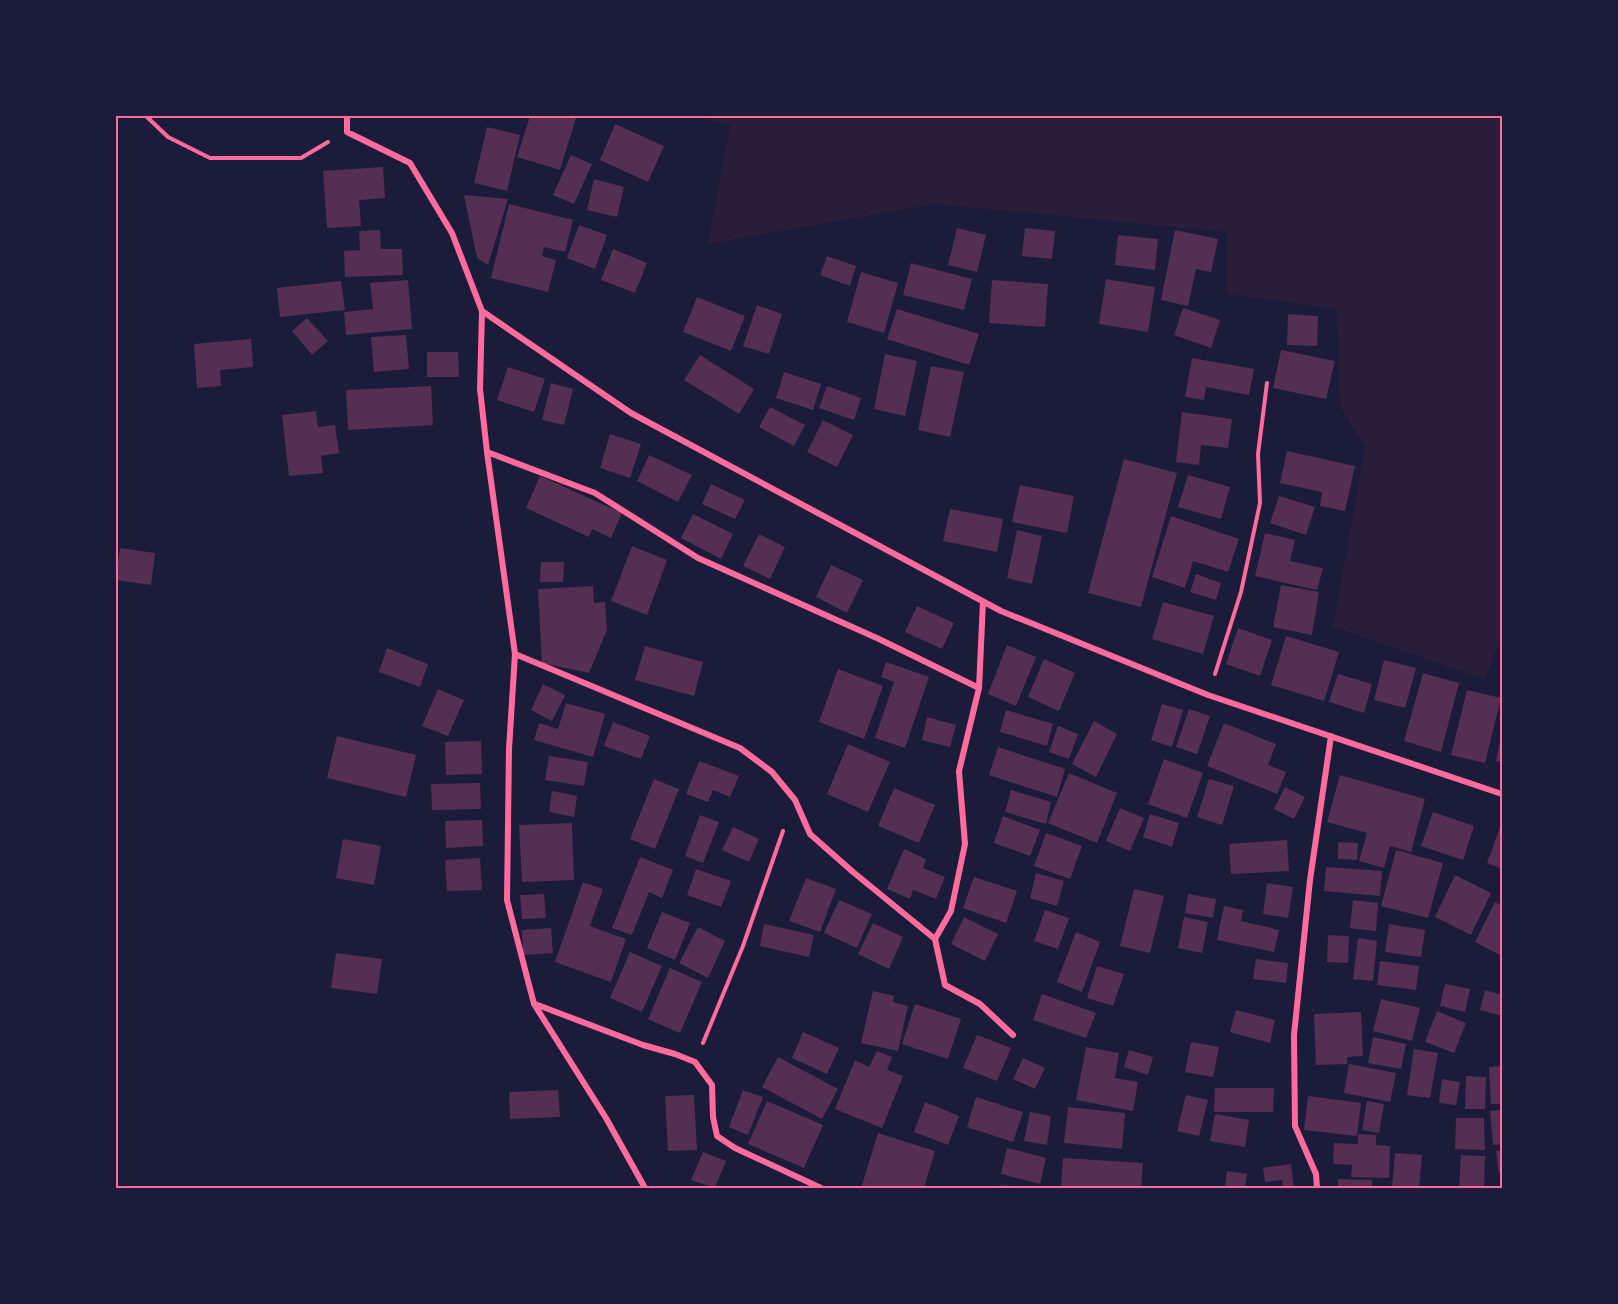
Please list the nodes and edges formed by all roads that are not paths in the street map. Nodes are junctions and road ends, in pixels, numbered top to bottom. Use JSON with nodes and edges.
{"nodes":[{"id":1,"x":347,"y":116,"type":"edge"},
{"id":2,"x":482,"y":311,"type":"junction"},
{"id":3,"x":487,"y":452,"type":"junction"},
{"id":4,"x":983,"y":602,"type":"junction"},
{"id":5,"x":515,"y":654,"type":"junction"},
{"id":6,"x":979,"y":688,"type":"junction"},
{"id":7,"x":1331,"y":736,"type":"junction"},
{"id":8,"x":1503,"y":794,"type":"edge"},
{"id":9,"x":935,"y":939,"type":"junction"},
{"id":10,"x":534,"y":1004,"type":"junction"},
{"id":11,"x":1013,"y":1035,"type":"dead end"},
{"id":12,"x":645,"y":1188,"type":"edge"},
{"id":13,"x":821,"y":1188,"type":"edge"},
{"id":14,"x":1317,"y":1188,"type":"edge"}],
"edges":[{"from":1,"to":2,"type":"street"},
{"from":2,"to":3,"type":"street"},
{"from":2,"to":4,"type":"street"},
{"from":3,"to":5,"type":"street"},
{"from":3,"to":6,"type":"street"},
{"from":4,"to":6,"type":"street"},
{"from":4,"to":7,"type":"street"},
{"from":5,"to":9,"type":"street"},
{"from":5,"to":10,"type":"street"},
{"from":6,"to":9,"type":"street"},
{"from":7,"to":8,"type":"street"},
{"from":7,"to":14,"type":"street"},
{"from":9,"to":11,"type":"street"},
{"from":10,"to":12,"type":"street"},
{"from":10,"to":13,"type":"street"}]}
